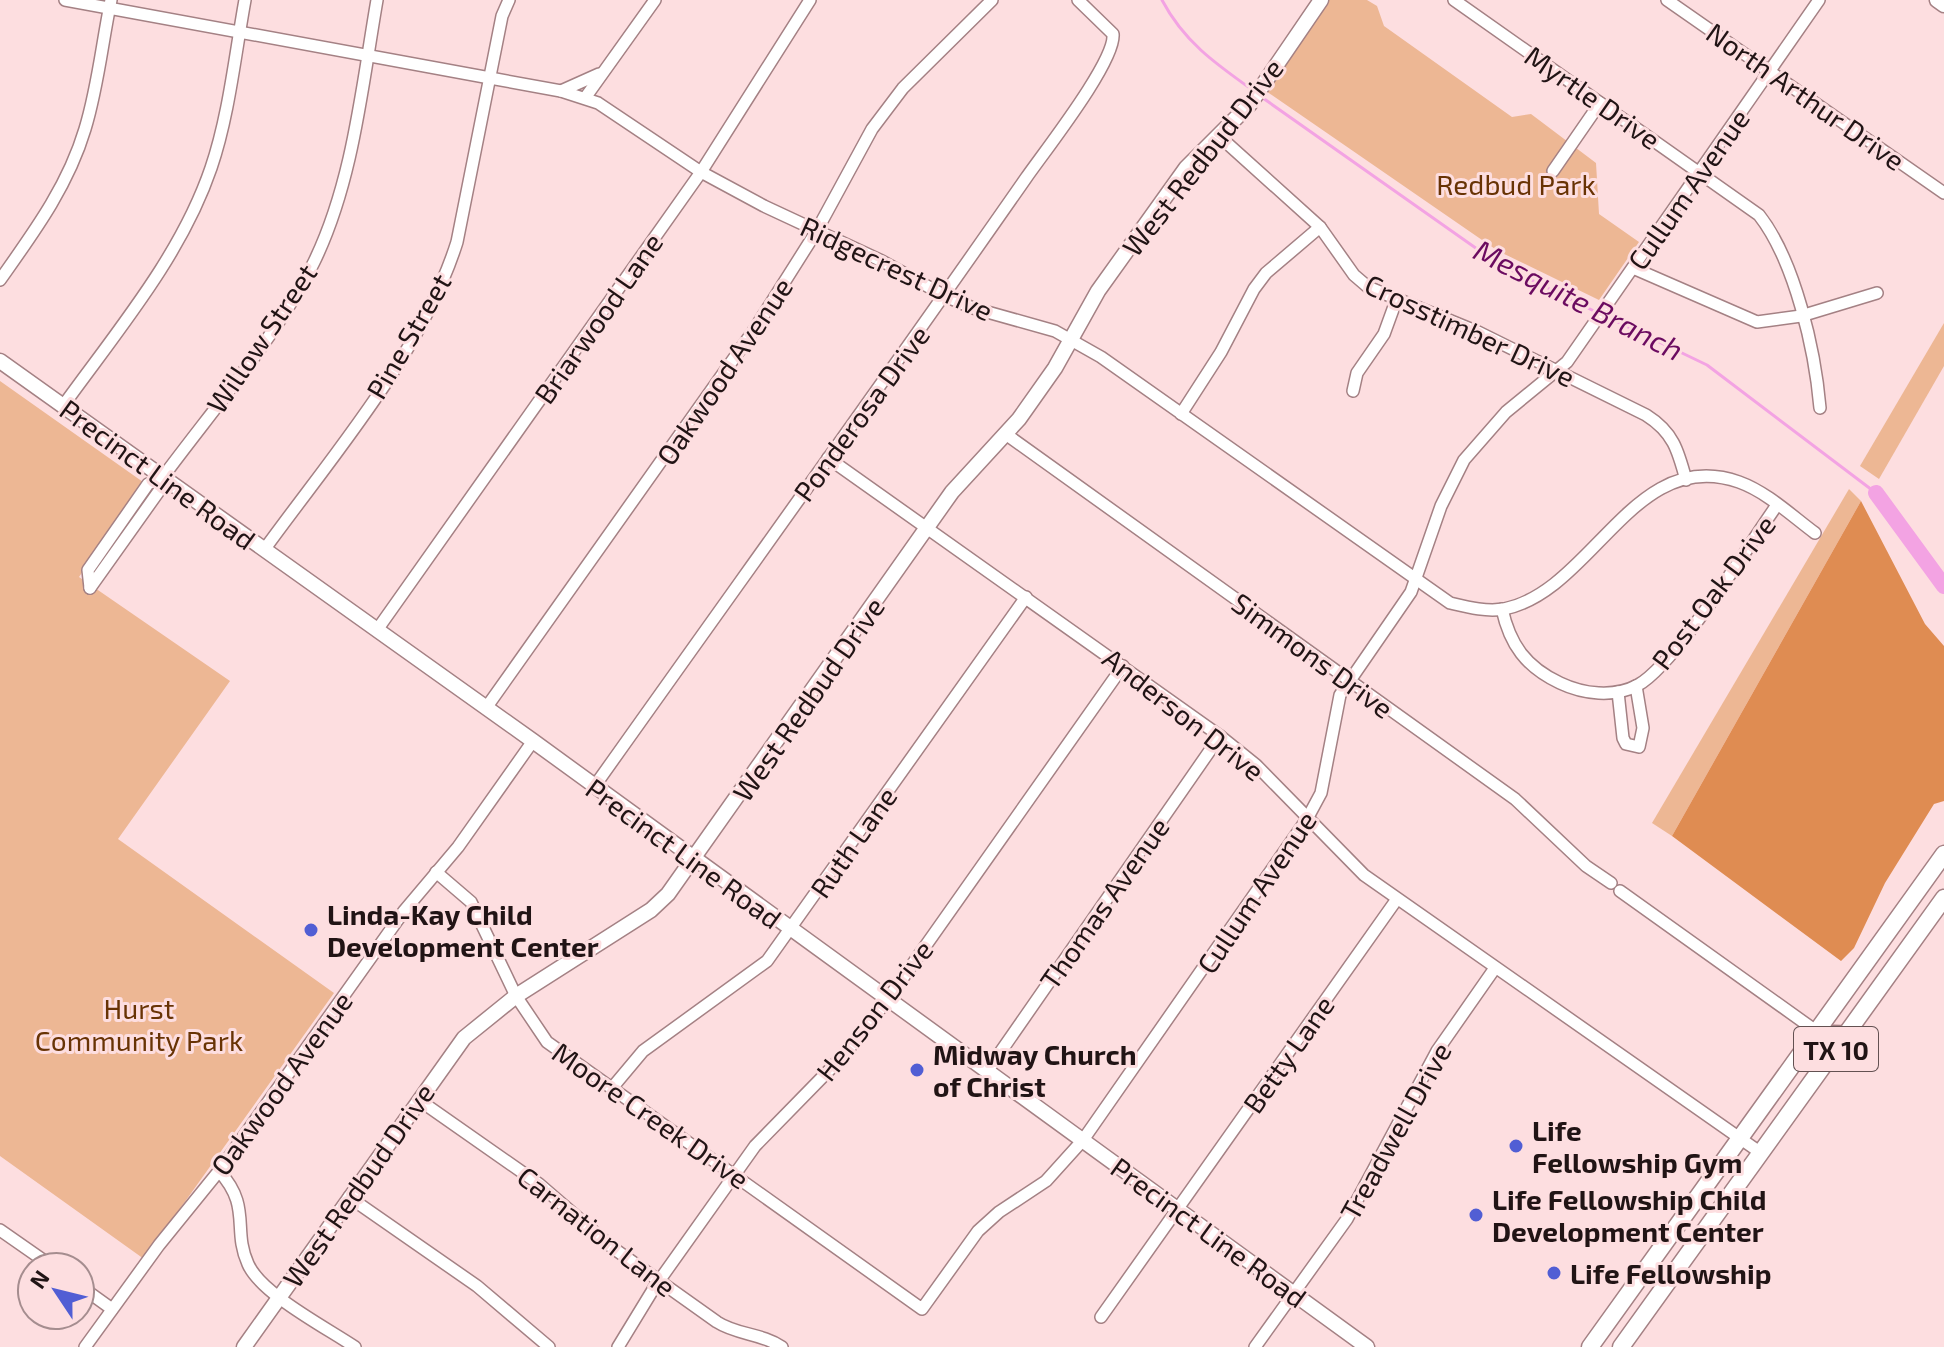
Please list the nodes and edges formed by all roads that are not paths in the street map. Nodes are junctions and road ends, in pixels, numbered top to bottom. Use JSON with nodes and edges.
{"nodes":[{"id":1,"x":65,"y":0,"type":"edge"},
{"id":2,"x":245,"y":0,"type":"edge"},
{"id":3,"x":377,"y":0,"type":"edge"},
{"id":4,"x":509,"y":0,"type":"edge"},
{"id":5,"x":655,"y":0,"type":"edge"},
{"id":6,"x":810,"y":0,"type":"edge"},
{"id":7,"x":992,"y":0,"type":"edge"},
{"id":8,"x":1078,"y":0,"type":"edge"},
{"id":9,"x":1321,"y":0,"type":"edge"},
{"id":10,"x":1454,"y":0,"type":"edge"},
{"id":11,"x":1667,"y":0,"type":"edge"},
{"id":12,"x":1819,"y":0,"type":"edge"},
{"id":13,"x":1937,"y":0,"type":"edge"},
{"id":14,"x":110,"y":5,"type":"edge"},
{"id":15,"x":1944,"y":5,"type":"edge"},
{"id":16,"x":239,"y":34,"type":"junction"},
{"id":17,"x":367,"y":57,"type":"junction"},
{"id":18,"x":603,"y":72,"type":"junction"},
{"id":19,"x":1769,"y":72,"type":"junction"},
{"id":20,"x":490,"y":78,"type":"junction"},
{"id":21,"x":561,"y":91,"type":"junction"},
{"id":22,"x":585,"y":98,"type":"junction"},
{"id":23,"x":1600,"y":103,"type":"junction"},
{"id":24,"x":1219,"y":136,"type":"junction"},
{"id":25,"x":1553,"y":171,"type":"dead end"},
{"id":26,"x":1700,"y":171,"type":"junction"},
{"id":27,"x":701,"y":172,"type":"junction"},
{"id":28,"x":1944,"y":193,"type":"edge"},
{"id":29,"x":1320,"y":227,"type":"junction"},
{"id":30,"x":816,"y":232,"type":"junction"},
{"id":31,"x":1633,"y":268,"type":"junction"},
{"id":32,"x":0,"y":280,"type":"edge"},
{"id":33,"x":1877,"y":293,"type":"dead end"},
{"id":34,"x":945,"y":296,"type":"junction"},
{"id":35,"x":1396,"y":301,"type":"junction"},
{"id":36,"x":1801,"y":316,"type":"junction"},
{"id":37,"x":1071,"y":339,"type":"junction"},
{"id":38,"x":0,"y":361,"type":"edge"},
{"id":39,"x":1558,"y":371,"type":"junction"},
{"id":40,"x":1353,"y":391,"type":"dead end"},
{"id":41,"x":63,"y":406,"type":"junction"},
{"id":42,"x":1820,"y":408,"type":"dead end"},
{"id":43,"x":1181,"y":414,"type":"junction"},
{"id":44,"x":1007,"y":435,"type":"junction"},
{"id":45,"x":828,"y":458,"type":"junction"},
{"id":46,"x":163,"y":477,"type":"junction"},
{"id":47,"x":1686,"y":480,"type":"junction"},
{"id":48,"x":1777,"y":505,"type":"junction"},
{"id":49,"x":928,"y":528,"type":"junction"},
{"id":50,"x":1815,"y":533,"type":"dead end"},
{"id":51,"x":264,"y":550,"type":"junction"},
{"id":52,"x":1416,"y":582,"type":"junction"},
{"id":53,"x":1026,"y":597,"type":"junction"},
{"id":54,"x":1502,"y":609,"type":"junction"},
{"id":55,"x":377,"y":630,"type":"junction"},
{"id":56,"x":1123,"y":666,"type":"junction"},
{"id":57,"x":1349,"y":680,"type":"junction"},
{"id":58,"x":1636,"y":686,"type":"junction"},
{"id":59,"x":1618,"y":692,"type":"junction"},
{"id":60,"x":486,"y":708,"type":"junction"},
{"id":61,"x":1220,"y":736,"type":"junction"},
{"id":62,"x":533,"y":741,"type":"junction"},
{"id":63,"x":594,"y":787,"type":"junction"},
{"id":64,"x":1307,"y":819,"type":"junction"},
{"id":65,"x":1943,"y":857,"type":"edge"},
{"id":66,"x":694,"y":860,"type":"junction"},
{"id":67,"x":436,"y":872,"type":"junction"},
{"id":68,"x":1944,"y":898,"type":"edge"},
{"id":69,"x":1397,"y":899,"type":"junction"},
{"id":70,"x":790,"y":930,"type":"junction"},
{"id":71,"x":1495,"y":968,"type":"junction"},
{"id":72,"x":516,"y":996,"type":"junction"},
{"id":73,"x":888,"y":999,"type":"junction"},
{"id":74,"x":1816,"y":1031,"type":"junction"},
{"id":75,"x":1848,"y":1032,"type":"junction"},
{"id":76,"x":988,"y":1070,"type":"junction"},
{"id":77,"x":612,"y":1088,"type":"junction"},
{"id":78,"x":419,"y":1100,"type":"junction"},
{"id":79,"x":1739,"y":1138,"type":"junction"},
{"id":80,"x":1083,"y":1140,"type":"junction"},
{"id":81,"x":1761,"y":1153,"type":"junction"},
{"id":82,"x":219,"y":1171,"type":"junction"},
{"id":83,"x":735,"y":1174,"type":"junction"},
{"id":84,"x":349,"y":1197,"type":"junction"},
{"id":85,"x":1178,"y":1210,"type":"junction"},
{"id":86,"x":0,"y":1230,"type":"edge"},
{"id":87,"x":30,"y":1251,"type":"edge"},
{"id":88,"x":659,"y":1281,"type":"junction"},
{"id":89,"x":1294,"y":1295,"type":"junction"},
{"id":90,"x":280,"y":1296,"type":"junction"},
{"id":91,"x":96,"y":1298,"type":"edge"},
{"id":92,"x":112,"y":1309,"type":"junction"},
{"id":93,"x":922,"y":1309,"type":"joint"},
{"id":94,"x":1101,"y":1317,"type":"dead end"},
{"id":95,"x":777,"y":1346,"type":"edge"},
{"id":96,"x":85,"y":1347,"type":"edge"},
{"id":97,"x":244,"y":1347,"type":"edge"},
{"id":98,"x":355,"y":1347,"type":"edge"},
{"id":99,"x":549,"y":1347,"type":"edge"},
{"id":100,"x":618,"y":1347,"type":"edge"},
{"id":101,"x":1255,"y":1347,"type":"edge"},
{"id":102,"x":1367,"y":1347,"type":"edge"},
{"id":103,"x":1590,"y":1347,"type":"edge"},
{"id":104,"x":1621,"y":1347,"type":"edge"}],
"edges":[{"from":1,"to":14,"type":"street","name":"Ridgecrest Drive"},
{"from":2,"to":16,"type":"street"},
{"from":3,"to":17,"type":"street","name":"Willow Street"},
{"from":4,"to":20,"type":"street","name":"Pine Street"},
{"from":5,"to":18,"type":"street"},
{"from":6,"to":27,"type":"street","name":"Briarwood Lane"},
{"from":7,"to":30,"type":"street","name":"Oakwood Avenue"},
{"from":8,"to":34,"type":"street","name":"Ponderosa Drive"},
{"from":9,"to":24,"type":"street","name":"West Redbud Drive"},
{"from":10,"to":23,"type":"street","name":"Myrtle Drive"},
{"from":11,"to":19,"type":"street","name":"North Arthur Drive"},
{"from":12,"to":19,"type":"street","name":"Cullum Avenue"},
{"from":13,"to":15,"type":"street"},
{"from":14,"to":16,"type":"street","name":"Ridgecrest Drive"},
{"from":14,"to":32,"type":"street"},
{"from":16,"to":17,"type":"street","name":"Ridgecrest Drive"},
{"from":16,"to":41,"type":"street"},
{"from":17,"to":20,"type":"street","name":"Ridgecrest Drive"},
{"from":17,"to":46,"type":"street","name":"Willow Street"},
{"from":18,"to":21,"type":"street"},
{"from":18,"to":22,"type":"street"},
{"from":19,"to":26,"type":"street","name":"Cullum Avenue"},
{"from":19,"to":28,"type":"street","name":"North Arthur Drive"},
{"from":20,"to":21,"type":"street","name":"Ridgecrest Drive"},
{"from":20,"to":51,"type":"street","name":"Pine Street"},
{"from":21,"to":22,"type":"street","name":"Ridgecrest Drive"},
{"from":22,"to":27,"type":"street","name":"Ridgecrest Drive"},
{"from":23,"to":25,"type":"street"},
{"from":23,"to":26,"type":"street","name":"Myrtle Drive"},
{"from":24,"to":29,"type":"street","name":"Crosstimber Drive"},
{"from":24,"to":37,"type":"street","name":"West Redbud Drive"},
{"from":26,"to":31,"type":"street","name":"Cullum Avenue"},
{"from":26,"to":36,"type":"street","name":"Myrtle Drive"},
{"from":27,"to":30,"type":"street","name":"Ridgecrest Drive"},
{"from":27,"to":55,"type":"street","name":"Briarwood Lane"},
{"from":29,"to":35,"type":"street","name":"Crosstimber Drive"},
{"from":29,"to":43,"type":"street"},
{"from":30,"to":34,"type":"street","name":"Ridgecrest Drive"},
{"from":30,"to":60,"type":"street","name":"Oakwood Avenue"},
{"from":31,"to":36,"type":"street"},
{"from":31,"to":39,"type":"street","name":"Cullum Avenue"},
{"from":33,"to":36,"type":"street"},
{"from":34,"to":37,"type":"street","name":"Ridgecrest Drive"},
{"from":34,"to":45,"type":"street","name":"Ponderosa Drive"},
{"from":35,"to":39,"type":"street","name":"Crosstimber Drive"},
{"from":35,"to":40,"type":"street"},
{"from":36,"to":42,"type":"street","name":"Myrtle Drive"},
{"from":37,"to":43,"type":"street","name":"Ridgecrest Drive"},
{"from":37,"to":44,"type":"street","name":"West Redbud Drive"},
{"from":38,"to":41,"type":"street","name":"Precinct Line Road"},
{"from":39,"to":47,"type":"street","name":"Crosstimber Drive"},
{"from":39,"to":52,"type":"street","name":"Cullum Avenue"},
{"from":41,"to":46,"type":"street","name":"Precinct Line Road"},
{"from":43,"to":52,"type":"street","name":"Ridgecrest Drive"},
{"from":44,"to":49,"type":"street","name":"West Redbud Drive"},
{"from":44,"to":57,"type":"street","name":"Simmons Drive"},
{"from":45,"to":49,"type":"street","name":"Anderson Drive"},
{"from":45,"to":63,"type":"street","name":"Ponderosa Drive"},
{"from":46,"to":46,"type":"street","name":"Willow Street"},
{"from":46,"to":51,"type":"street","name":"Precinct Line Road"},
{"from":47,"to":48,"type":"street","name":"Ridgecrest Drive"},
{"from":47,"to":54,"type":"street","name":"Ridgecrest Drive"},
{"from":48,"to":50,"type":"street","name":"Ridgecrest Drive"},
{"from":48,"to":58,"type":"street","name":"Post Oak Drive"},
{"from":49,"to":53,"type":"street","name":"Anderson Drive"},
{"from":49,"to":66,"type":"street","name":"West Redbud Drive"},
{"from":51,"to":55,"type":"street","name":"Precinct Line Road"},
{"from":52,"to":54,"type":"street","name":"Ridgecrest Drive"},
{"from":52,"to":57,"type":"street","name":"Cullum Avenue"},
{"from":53,"to":56,"type":"street","name":"Anderson Drive"},
{"from":53,"to":70,"type":"street","name":"Ruth Lane"},
{"from":54,"to":59,"type":"street","name":"Post Oak Drive"},
{"from":55,"to":60,"type":"street","name":"Precinct Line Road"},
{"from":56,"to":61,"type":"street","name":"Anderson Drive"},
{"from":56,"to":73,"type":"street","name":"Henson Drive"},
{"from":57,"to":64,"type":"street","name":"Cullum Avenue"},
{"from":57,"to":74,"type":"street","name":"Simmons Drive"},
{"from":58,"to":59,"type":"street","name":"Post Oak Drive"},
{"from":58,"to":59,"type":"street"},
{"from":60,"to":62,"type":"street","name":"Precinct Line Road"},
{"from":61,"to":64,"type":"street","name":"Anderson Drive"},
{"from":61,"to":76,"type":"street","name":"Thomas Avenue"},
{"from":62,"to":63,"type":"street","name":"Precinct Line Road"},
{"from":62,"to":67,"type":"street","name":"Oakwood Avenue"},
{"from":63,"to":66,"type":"street","name":"Precinct Line Road"},
{"from":64,"to":69,"type":"street","name":"Anderson Drive"},
{"from":64,"to":80,"type":"street","name":"Cullum Avenue"},
{"from":65,"to":74,"type":"main road","number":"TX 10"},
{"from":66,"to":70,"type":"street","name":"Precinct Line Road"},
{"from":66,"to":72,"type":"street","name":"West Redbud Drive"},
{"from":67,"to":72,"type":"street","name":"Moore Creek Drive"},
{"from":67,"to":82,"type":"street","name":"Oakwood Avenue"},
{"from":68,"to":75,"type":"main road","number":"TX 10"},
{"from":69,"to":71,"type":"street","name":"Anderson Drive"},
{"from":69,"to":85,"type":"street","name":"Betty Lane"},
{"from":70,"to":73,"type":"street","name":"Precinct Line Road"},
{"from":70,"to":77,"type":"street","name":"Ruth Lane"},
{"from":71,"to":79,"type":"street","name":"Anderson Drive"},
{"from":71,"to":89,"type":"street","name":"Treadwell Drive"},
{"from":72,"to":77,"type":"street","name":"Moore Creek Drive"},
{"from":72,"to":78,"type":"street","name":"West Redbud Drive"},
{"from":73,"to":76,"type":"street","name":"Precinct Line Road"},
{"from":73,"to":83,"type":"street","name":"Henson Drive"},
{"from":74,"to":75,"type":"street"},
{"from":74,"to":79,"type":"main road","number":"TX 10"},
{"from":75,"to":81,"type":"main road","number":"TX 10"},
{"from":76,"to":80,"type":"street","name":"Precinct Line Road"},
{"from":77,"to":83,"type":"street","name":"Moore Creek Drive"},
{"from":78,"to":84,"type":"street","name":"West Redbud Drive"},
{"from":78,"to":88,"type":"street","name":"Carnation Lane"},
{"from":79,"to":81,"type":"street","name":"Anderson Drive"},
{"from":79,"to":103,"type":"main road","number":"TX 10"},
{"from":80,"to":85,"type":"street","name":"Precinct Line Road"},
{"from":80,"to":93,"type":"street","name":"Cullum Avenue"},
{"from":81,"to":104,"type":"main road","number":"TX 10"},
{"from":82,"to":90,"type":"street"},
{"from":82,"to":92,"type":"street","name":"Oakwood Avenue"},
{"from":83,"to":88,"type":"street","name":"Henson Drive"},
{"from":83,"to":93,"type":"street","name":"Moore Creek Drive"},
{"from":84,"to":90,"type":"street","name":"West Redbud Drive"},
{"from":84,"to":99,"type":"street"},
{"from":85,"to":89,"type":"street","name":"Precinct Line Road"},
{"from":85,"to":94,"type":"street","name":"Betty Lane"},
{"from":86,"to":87,"type":"street"},
{"from":88,"to":95,"type":"street","name":"Carnation Lane"},
{"from":88,"to":100,"type":"street","name":"Henson Drive"},
{"from":89,"to":101,"type":"street","name":"Treadwell Drive"},
{"from":89,"to":102,"type":"street","name":"Precinct Line Road"},
{"from":90,"to":97,"type":"street","name":"West Redbud Drive"},
{"from":90,"to":98,"type":"street"},
{"from":91,"to":92,"type":"street"},
{"from":92,"to":96,"type":"street","name":"Oakwood Avenue"}]}
